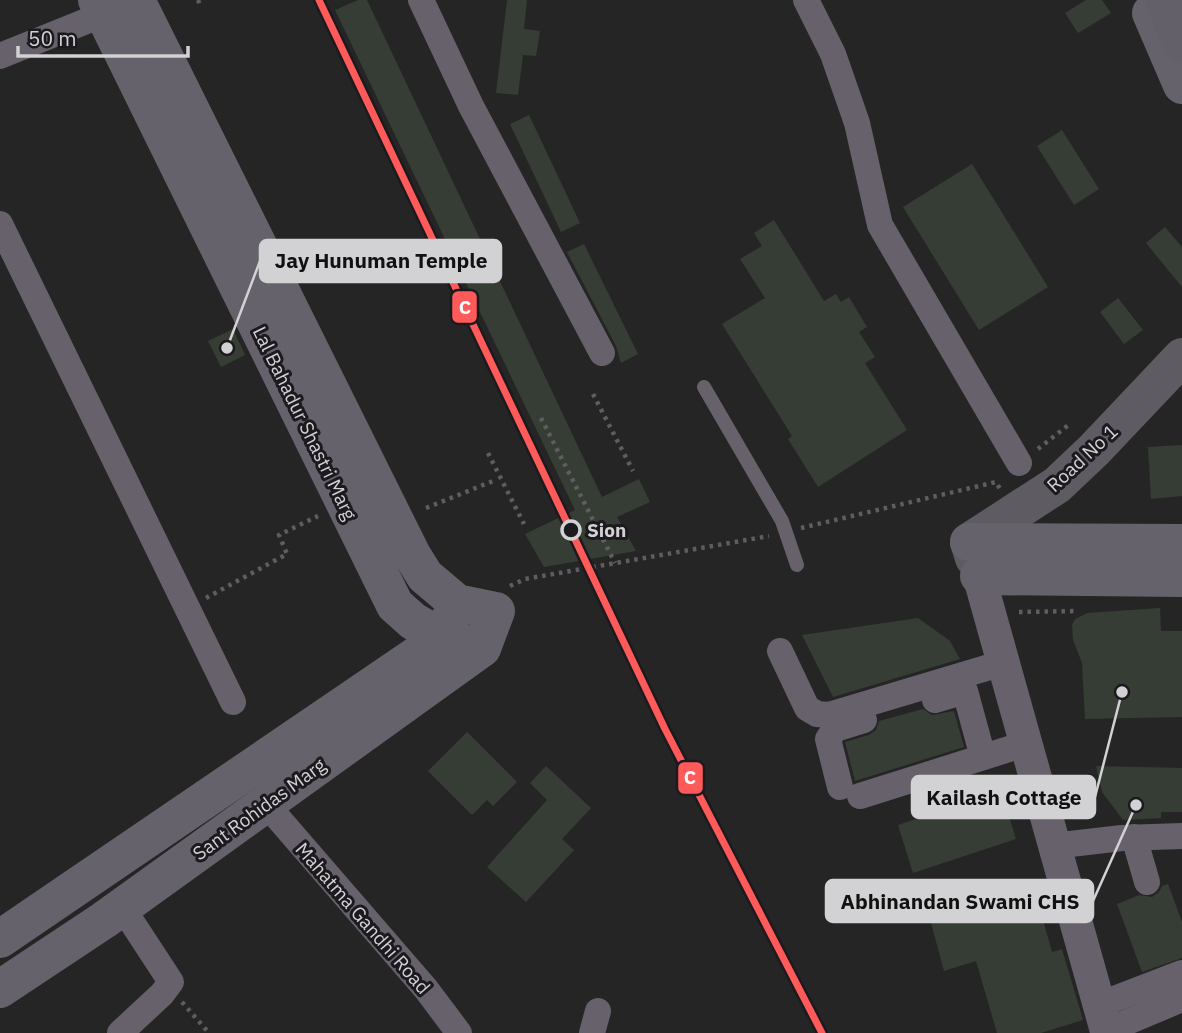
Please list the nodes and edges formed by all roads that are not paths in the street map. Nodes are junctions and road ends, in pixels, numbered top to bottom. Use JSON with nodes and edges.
{"nodes":[{"id":1,"x":421,"y":0,"type":"edge"},
{"id":2,"x":806,"y":0,"type":"edge"},
{"id":3,"x":1145,"y":0,"type":"edge"},
{"id":4,"x":1164,"y":0,"type":"edge"},
{"id":5,"x":112,"y":4,"type":"edge"},
{"id":6,"x":1182,"y":44,"type":"edge"},
{"id":7,"x":0,"y":56,"type":"edge"},
{"id":8,"x":1182,"y":85,"type":"edge"},
{"id":9,"x":0,"y":224,"type":"edge"},
{"id":10,"x":602,"y":353,"type":"dead end"},
{"id":11,"x":1182,"y":357,"type":"edge"},
{"id":12,"x":704,"y":387,"type":"dead end"},
{"id":13,"x":1029,"y":456,"type":"road end"},
{"id":14,"x":1182,"y":543,"type":"edge"},
{"id":15,"x":974,"y":559,"type":"junction"},
{"id":16,"x":797,"y":565,"type":"dead end"},
{"id":17,"x":1182,"y":578,"type":"edge"},
{"id":18,"x":457,"y":603,"type":"junction"},
{"id":19,"x":442,"y":638,"type":"junction"},
{"id":20,"x":482,"y":648,"type":"junction"},
{"id":21,"x":780,"y":651,"type":"dead end"},
{"id":22,"x":1005,"y":671,"type":"junction"},
{"id":23,"x":965,"y":691,"type":"junction"},
{"id":24,"x":233,"y":702,"type":"dead end"},
{"id":25,"x":1025,"y":744,"type":"junction"},
{"id":26,"x":983,"y":757,"type":"junction"},
{"id":27,"x":266,"y":804,"type":"junction"},
{"id":28,"x":1182,"y":836,"type":"edge"},
{"id":29,"x":1134,"y":837,"type":"junction"},
{"id":30,"x":1053,"y":846,"type":"junction"},
{"id":31,"x":126,"y":855,"type":"junction"},
{"id":32,"x":1146,"y":882,"type":"dead end"},
{"id":33,"x":136,"y":897,"type":"junction"},
{"id":34,"x":0,"y":939,"type":"edge"},
{"id":35,"x":1182,"y":974,"type":"edge"},
{"id":36,"x":3,"y":979,"type":"edge"},
{"id":37,"x":1182,"y":999,"type":"edge"},
{"id":38,"x":1155,"y":1022,"type":"edge"},
{"id":39,"x":1104,"y":1023,"type":"edge"},
{"id":40,"x":120,"y":1033,"type":"edge"},
{"id":41,"x":459,"y":1033,"type":"edge"}],
"edges":[{"from":1,"to":10,"type":"street"},
{"from":2,"to":13,"type":"street"},
{"from":3,"to":8,"type":"main road"},
{"from":4,"to":6,"type":"highway"},
{"from":5,"to":7,"type":"street"},
{"from":5,"to":18,"type":"main road","name":"Lal Bahadur Shastri Marg"},
{"from":5,"to":19,"type":"main road","name":"Lal Bahadur Shastri Marg"},
{"from":9,"to":24,"type":"street"},
{"from":11,"to":15,"type":"main road","name":"Road No 1"},
{"from":12,"to":16,"type":"lane"},
{"from":14,"to":15,"type":"main road"},
{"from":15,"to":17,"type":"main road"},
{"from":15,"to":22,"type":"street"},
{"from":18,"to":19,"type":"main road"},
{"from":18,"to":20,"type":"main road","name":"Lal Bahadur Shastri Marg"},
{"from":19,"to":20,"type":"main road","name":"Lal Bahadur Shastri Marg"},
{"from":19,"to":31,"type":"main road","name":"Sant Rohidas Marg"},
{"from":20,"to":27,"type":"main road","name":"Sant Rohidas Marg"},
{"from":21,"to":22,"type":"street"},
{"from":22,"to":23,"type":"street"},
{"from":22,"to":25,"type":"street"},
{"from":23,"to":26,"type":"street"},
{"from":23,"to":26,"type":"street"},
{"from":25,"to":26,"type":"street"},
{"from":25,"to":30,"type":"street"},
{"from":27,"to":33,"type":"main road","name":"Sant Rohidas Marg"},
{"from":27,"to":41,"type":"street","name":"Mahatma Gandhi Road"},
{"from":28,"to":29,"type":"street"},
{"from":29,"to":30,"type":"street"},
{"from":29,"to":32,"type":"street"},
{"from":30,"to":39,"type":"street"},
{"from":31,"to":33,"type":"main road"},
{"from":31,"to":34,"type":"main road","name":"Sant Rohidas Marg"},
{"from":33,"to":36,"type":"main road","name":"Sant Rohidas Marg"},
{"from":33,"to":40,"type":"street"},
{"from":35,"to":39,"type":"street"},
{"from":37,"to":38,"type":"street"},
{"from":38,"to":39,"type":"street"}]}
